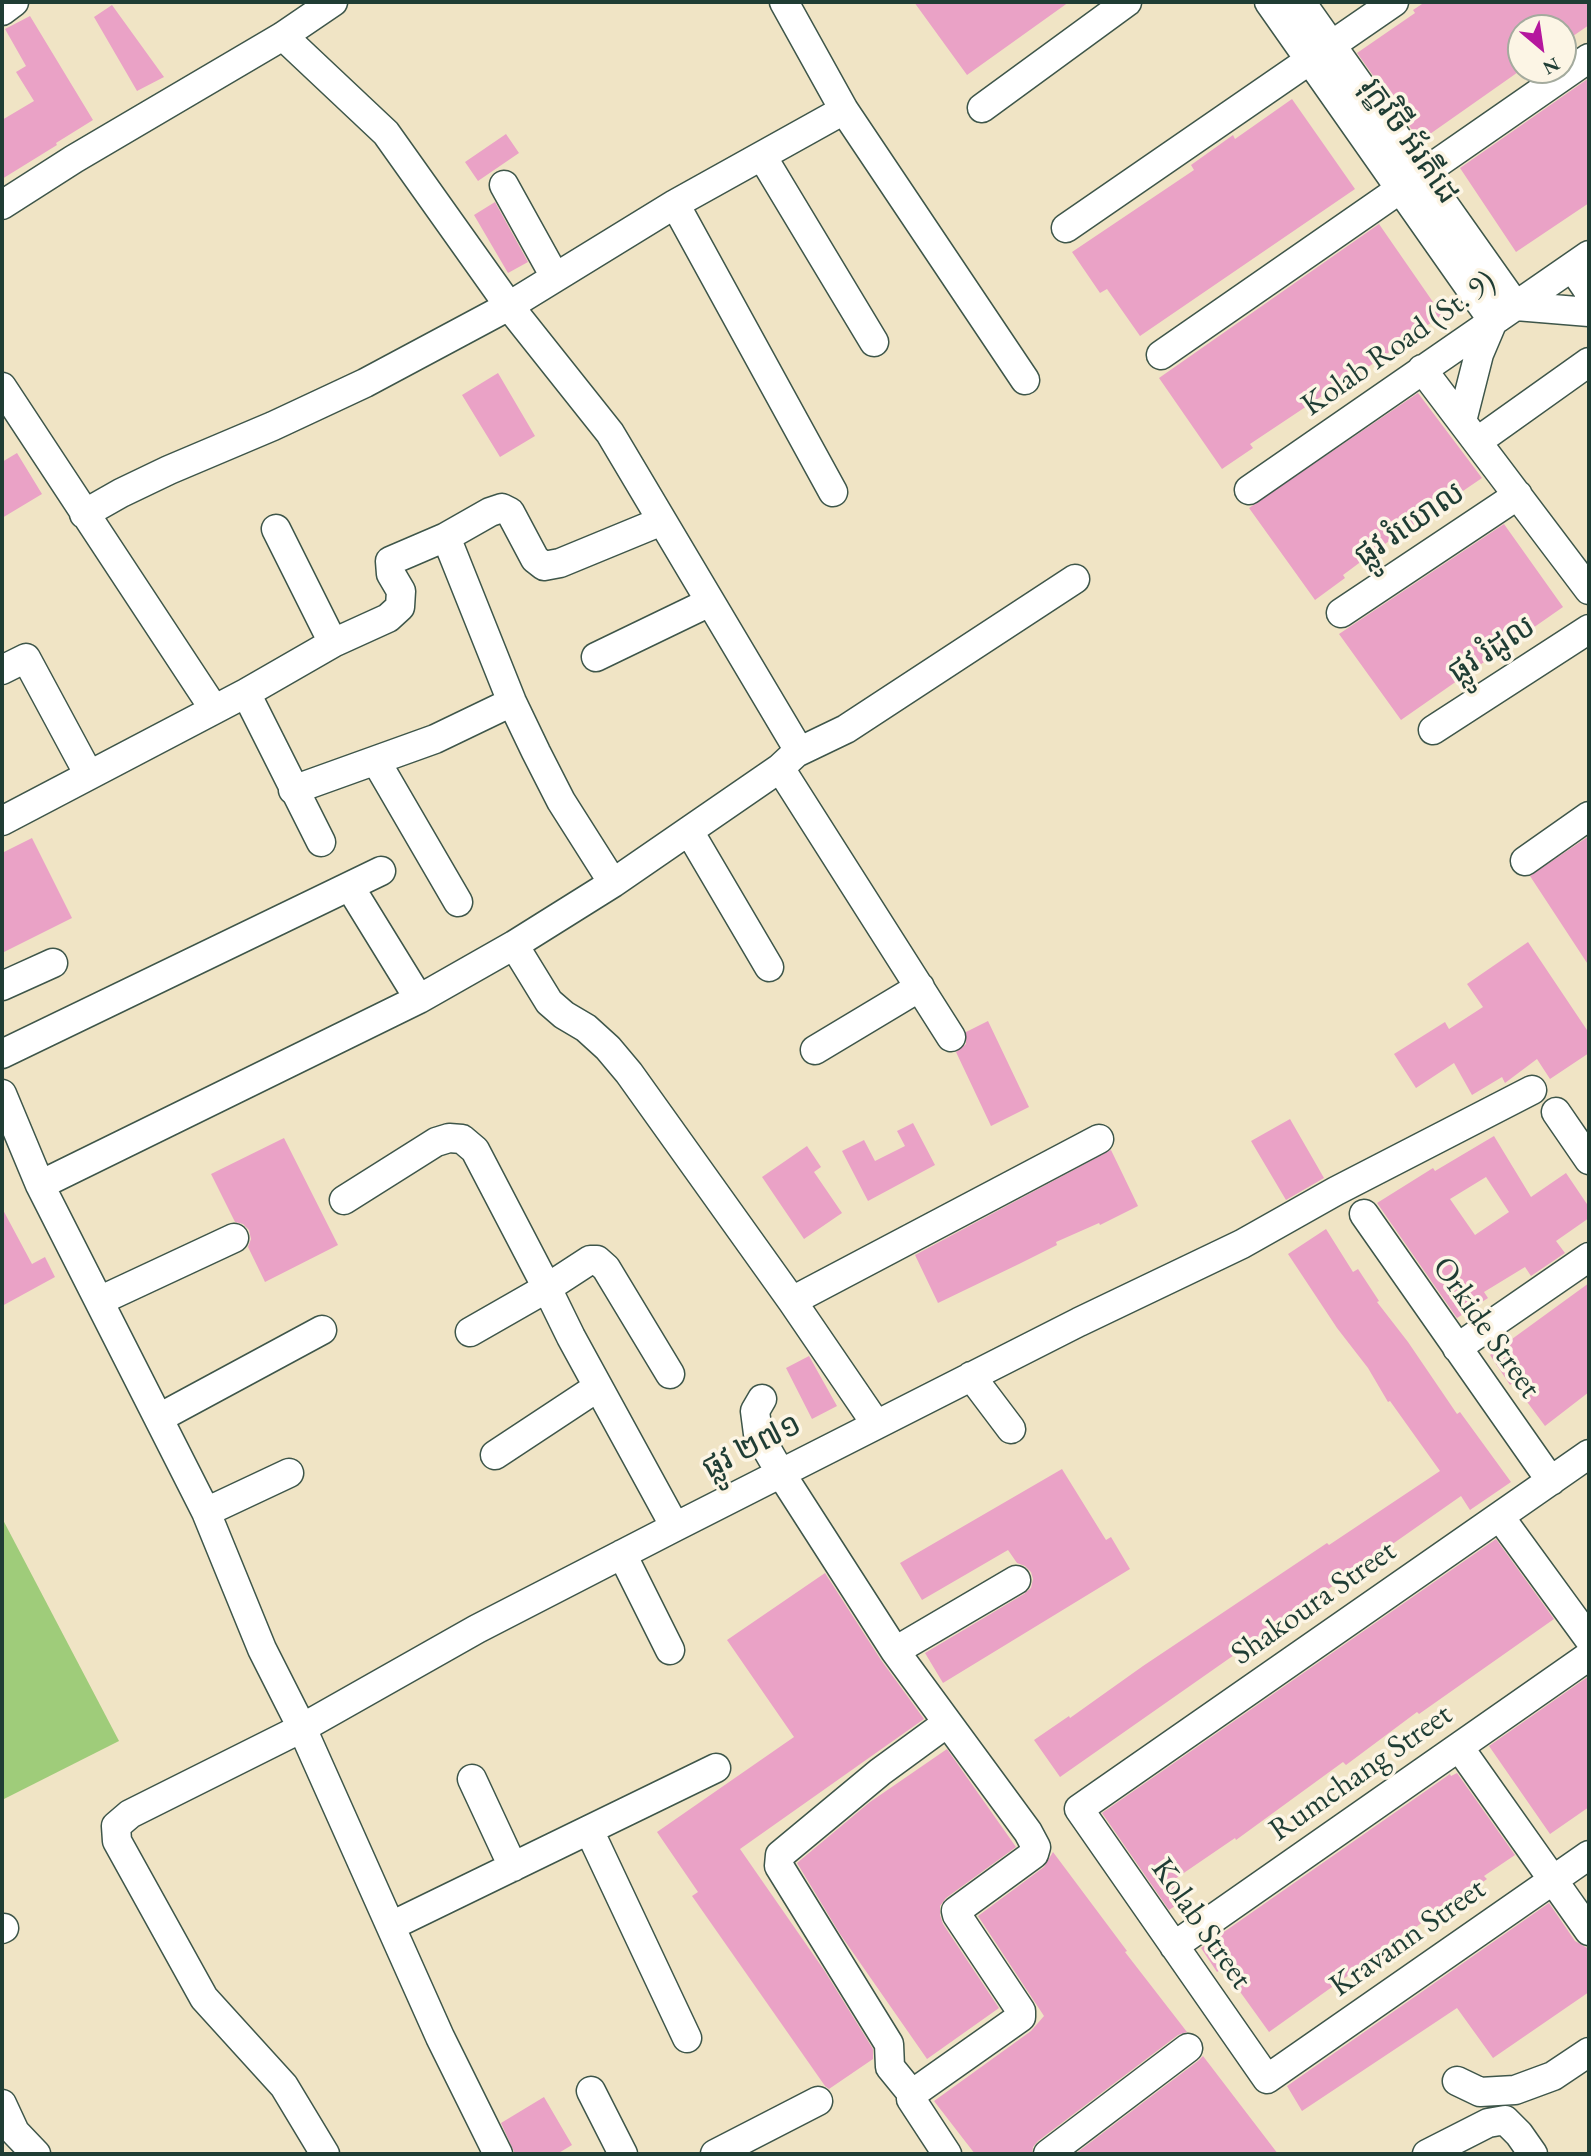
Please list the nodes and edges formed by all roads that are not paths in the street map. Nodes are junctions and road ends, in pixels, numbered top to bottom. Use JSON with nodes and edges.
{"nodes":[{"id":1,"x":14,"y":2,"type":"edge"},
{"id":2,"x":333,"y":2,"type":"edge"},
{"id":3,"x":784,"y":2,"type":"edge"},
{"id":4,"x":1127,"y":2,"type":"edge"},
{"id":5,"x":1269,"y":2,"type":"edge"},
{"id":6,"x":1301,"y":2,"type":"edge"},
{"id":7,"x":1394,"y":2,"type":"edge"},
{"id":8,"x":2,"y":11,"type":"edge"},
{"id":9,"x":283,"y":36,"type":"junction"},
{"id":10,"x":1320,"y":53,"type":"junction"},
{"id":11,"x":1589,"y":58,"type":"edge"},
{"id":12,"x":982,"y":108,"type":"dead end"},
{"id":13,"x":844,"y":110,"type":"junction"},
{"id":14,"x":762,"y":156,"type":"junction"},
{"id":15,"x":1411,"y":181,"type":"junction"},
{"id":16,"x":504,"y":186,"type":"dead end"},
{"id":17,"x":675,"y":204,"type":"junction"},
{"id":18,"x":2,"y":205,"type":"edge"},
{"id":19,"x":1066,"y":228,"type":"dead end"},
{"id":20,"x":1580,"y":261,"type":"edge"},
{"id":21,"x":555,"y":278,"type":"junction"},
{"id":22,"x":1589,"y":292,"type":"edge"},
{"id":23,"x":509,"y":306,"type":"junction"},
{"id":24,"x":1589,"y":312,"type":"edge"},
{"id":25,"x":1504,"y":313,"type":"junction"},
{"id":26,"x":874,"y":342,"type":"dead end"},
{"id":27,"x":1161,"y":355,"type":"dead end"},
{"id":28,"x":1589,"y":362,"type":"edge"},
{"id":29,"x":1422,"y":369,"type":"junction"},
{"id":30,"x":1025,"y":380,"type":"dead end"},
{"id":31,"x":2,"y":387,"type":"edge"},
{"id":32,"x":1470,"y":431,"type":"junction"},
{"id":33,"x":1249,"y":490,"type":"dead end"},
{"id":34,"x":833,"y":492,"type":"dead end"},
{"id":35,"x":1518,"y":495,"type":"junction"},
{"id":36,"x":84,"y":514,"type":"junction"},
{"id":37,"x":662,"y":521,"type":"junction"},
{"id":38,"x":276,"y":529,"type":"dead end"},
{"id":39,"x":446,"y":537,"type":"junction"},
{"id":40,"x":1075,"y":579,"type":"dead end"},
{"id":41,"x":1589,"y":590,"type":"edge"},
{"id":42,"x":710,"y":602,"type":"junction"},
{"id":43,"x":1341,"y":613,"type":"dead end"},
{"id":44,"x":1589,"y":629,"type":"edge"},
{"id":45,"x":333,"y":643,"type":"junction"},
{"id":46,"x":596,"y":657,"type":"dead end"},
{"id":47,"x":2,"y":670,"type":"edge"},
{"id":48,"x":246,"y":693,"type":"junction"},
{"id":49,"x":512,"y":702,"type":"junction"},
{"id":50,"x":214,"y":709,"type":"junction"},
{"id":51,"x":1433,"y":730,"type":"dead end"},
{"id":52,"x":788,"y":760,"type":"junction"},
{"id":53,"x":376,"y":761,"type":"junction"},
{"id":54,"x":89,"y":775,"type":"junction"},
{"id":55,"x":293,"y":790,"type":"junction"},
{"id":56,"x":1589,"y":816,"type":"edge"},
{"id":57,"x":2,"y":821,"type":"edge"},
{"id":58,"x":689,"y":831,"type":"junction"},
{"id":59,"x":321,"y":842,"type":"dead end"},
{"id":60,"x":1525,"y":861,"type":"dead end"},
{"id":61,"x":381,"y":871,"type":"dead end"},
{"id":62,"x":613,"y":884,"type":"junction"},
{"id":63,"x":350,"y":887,"type":"junction"},
{"id":64,"x":458,"y":902,"type":"dead end"},
{"id":65,"x":514,"y":945,"type":"junction"},
{"id":66,"x":53,"y":963,"type":"dead end"},
{"id":67,"x":769,"y":967,"type":"dead end"},
{"id":68,"x":2,"y":986,"type":"edge"},
{"id":69,"x":920,"y":987,"type":"junction"},
{"id":70,"x":419,"y":999,"type":"junction"},
{"id":71,"x":951,"y":1037,"type":"dead end"},
{"id":72,"x":815,"y":1050,"type":"dead end"},
{"id":73,"x":2,"y":1054,"type":"edge"},
{"id":74,"x":1532,"y":1090,"type":"dead end"},
{"id":75,"x":2,"y":1094,"type":"edge"},
{"id":76,"x":1556,"y":1112,"type":"dead end"},
{"id":77,"x":8,"y":1129,"type":"edge"},
{"id":78,"x":1099,"y":1139,"type":"dead end"},
{"id":79,"x":1589,"y":1160,"type":"edge"},
{"id":80,"x":40,"y":1185,"type":"junction"},
{"id":81,"x":344,"y":1199,"type":"dead end"},
{"id":82,"x":1364,"y":1214,"type":"dead end"},
{"id":83,"x":234,"y":1238,"type":"dead end"},
{"id":84,"x":1589,"y":1257,"type":"edge"},
{"id":85,"x":547,"y":1288,"type":"junction"},
{"id":86,"x":99,"y":1301,"type":"junction"},
{"id":87,"x":792,"y":1301,"type":"junction"},
{"id":88,"x":322,"y":1330,"type":"dead end"},
{"id":89,"x":470,"y":1332,"type":"dead end"},
{"id":90,"x":1457,"y":1348,"type":"junction"},
{"id":91,"x":670,"y":1374,"type":"dead end"},
{"id":92,"x":971,"y":1376,"type":"junction"},
{"id":93,"x":598,"y":1387,"type":"junction"},
{"id":94,"x":762,"y":1399,"type":"dead end"},
{"id":95,"x":159,"y":1418,"type":"junction"},
{"id":96,"x":876,"y":1424,"type":"junction"},
{"id":97,"x":1012,"y":1429,"type":"dead end"},
{"id":98,"x":1589,"y":1454,"type":"edge"},
{"id":99,"x":495,"y":1455,"type":"dead end"},
{"id":100,"x":780,"y":1472,"type":"junction"},
{"id":101,"x":289,"y":1473,"type":"dead end"},
{"id":102,"x":1551,"y":1481,"type":"junction"},
{"id":103,"x":206,"y":1512,"type":"junction"},
{"id":104,"x":1500,"y":1517,"type":"junction"},
{"id":105,"x":675,"y":1527,"type":"junction"},
{"id":106,"x":622,"y":1554,"type":"junction"},
{"id":107,"x":1016,"y":1580,"type":"dead end"},
{"id":108,"x":1589,"y":1639,"type":"edge"},
{"id":109,"x":891,"y":1643,"type":"junction"},
{"id":110,"x":670,"y":1650,"type":"dead end"},
{"id":111,"x":1589,"y":1656,"type":"edge"},
{"id":112,"x":947,"y":1723,"type":"junction"},
{"id":113,"x":302,"y":1728,"type":"junction"},
{"id":114,"x":1459,"y":1747,"type":"junction"},
{"id":115,"x":716,"y":1768,"type":"dead end"},
{"id":116,"x":472,"y":1779,"type":"dead end"},
{"id":117,"x":1079,"y":1809,"type":"joint"},
{"id":118,"x":590,"y":1830,"type":"junction"},
{"id":119,"x":1589,"y":1855,"type":"edge"},
{"id":120,"x":513,"y":1867,"type":"junction"},
{"id":121,"x":1553,"y":1880,"type":"junction"},
{"id":122,"x":391,"y":1926,"type":"junction"},
{"id":123,"x":1589,"y":1931,"type":"edge"},
{"id":124,"x":1174,"y":1947,"type":"junction"},
{"id":125,"x":687,"y":2038,"type":"dead end"},
{"id":126,"x":1188,"y":2048,"type":"dead end"},
{"id":127,"x":1589,"y":2052,"type":"edge"},
{"id":128,"x":1267,"y":2079,"type":"joint"},
{"id":129,"x":1457,"y":2081,"type":"dead end"},
{"id":130,"x":591,"y":2091,"type":"dead end"},
{"id":131,"x":912,"y":2094,"type":"junction"},
{"id":132,"x":818,"y":2101,"type":"dead end"},
{"id":133,"x":2,"y":2108,"type":"edge"},
{"id":134,"x":36,"y":2154,"type":"edge"},
{"id":135,"x":326,"y":2154,"type":"edge"},
{"id":136,"x":498,"y":2154,"type":"edge"},
{"id":137,"x":623,"y":2154,"type":"edge"},
{"id":138,"x":715,"y":2154,"type":"edge"},
{"id":139,"x":947,"y":2154,"type":"edge"},
{"id":140,"x":1048,"y":2154,"type":"edge"},
{"id":141,"x":1427,"y":2154,"type":"edge"},
{"id":142,"x":1533,"y":2154,"type":"edge"}],
"edges":[{"from":1,"to":8,"type":"street"},
{"from":2,"to":9,"type":"street"},
{"from":3,"to":13,"type":"street"},
{"from":4,"to":12,"type":"street"},
{"from":5,"to":10,"type":"street","name":"រុក្ខវិថី អ័រគីដេ"},
{"from":6,"to":10,"type":"street","name":"រុក្ខវិថី អ័រគីដេ"},
{"from":7,"to":10,"type":"street"},
{"from":9,"to":18,"type":"street"},
{"from":9,"to":23,"type":"street"},
{"from":10,"to":15,"type":"street","name":"រុក្ខវិថី អ័រគីដេ"},
{"from":10,"to":19,"type":"street"},
{"from":11,"to":15,"type":"street"},
{"from":13,"to":14,"type":"street"},
{"from":13,"to":30,"type":"street"},
{"from":14,"to":17,"type":"street"},
{"from":14,"to":26,"type":"street"},
{"from":15,"to":25,"type":"street","name":"រុក្ខវិថី អ័រគីដេ"},
{"from":15,"to":27,"type":"street"},
{"from":16,"to":21,"type":"street"},
{"from":17,"to":21,"type":"street"},
{"from":17,"to":34,"type":"street"},
{"from":20,"to":22,"type":"street"},
{"from":20,"to":25,"type":"street","name":"Kolab Road (St. 9)"},
{"from":21,"to":23,"type":"street"},
{"from":23,"to":36,"type":"street"},
{"from":23,"to":37,"type":"street"},
{"from":24,"to":25,"type":"street"},
{"from":25,"to":29,"type":"street","name":"Kolab Road (St. 9)"},
{"from":25,"to":32,"type":"street"},
{"from":28,"to":32,"type":"street"},
{"from":29,"to":32,"type":"street"},
{"from":29,"to":33,"type":"street","name":"Kolab Road (St. 9)"},
{"from":31,"to":36,"type":"street"},
{"from":32,"to":35,"type":"street"},
{"from":35,"to":41,"type":"street"},
{"from":35,"to":43,"type":"street","name":"ផ្លូវ រំយោល"},
{"from":36,"to":50,"type":"street"},
{"from":37,"to":39,"type":"street"},
{"from":37,"to":42,"type":"street"},
{"from":38,"to":45,"type":"street"},
{"from":39,"to":45,"type":"street"},
{"from":39,"to":49,"type":"street"},
{"from":40,"to":52,"type":"street"},
{"from":42,"to":46,"type":"street"},
{"from":42,"to":52,"type":"street"},
{"from":44,"to":51,"type":"street","name":"ផ្លូវ រំដូល"},
{"from":45,"to":48,"type":"street"},
{"from":47,"to":54,"type":"street"},
{"from":48,"to":50,"type":"street"},
{"from":48,"to":55,"type":"street"},
{"from":49,"to":53,"type":"street"},
{"from":49,"to":62,"type":"street"},
{"from":50,"to":54,"type":"street"},
{"from":52,"to":58,"type":"street"},
{"from":52,"to":69,"type":"street"},
{"from":53,"to":55,"type":"street"},
{"from":53,"to":64,"type":"street"},
{"from":54,"to":57,"type":"street"},
{"from":55,"to":59,"type":"street"},
{"from":56,"to":60,"type":"street"},
{"from":58,"to":62,"type":"street"},
{"from":58,"to":67,"type":"street"},
{"from":61,"to":63,"type":"street"},
{"from":62,"to":65,"type":"street"},
{"from":63,"to":70,"type":"street"},
{"from":63,"to":73,"type":"street"},
{"from":65,"to":70,"type":"street"},
{"from":65,"to":87,"type":"street"},
{"from":66,"to":68,"type":"street"},
{"from":69,"to":71,"type":"street"},
{"from":69,"to":72,"type":"street"},
{"from":70,"to":80,"type":"street"},
{"from":74,"to":92,"type":"street","name":"ផ្លូវ ២៧១"},
{"from":75,"to":77,"type":"street"},
{"from":76,"to":79,"type":"street"},
{"from":77,"to":80,"type":"street"},
{"from":78,"to":87,"type":"street"},
{"from":80,"to":86,"type":"street"},
{"from":81,"to":85,"type":"street"},
{"from":82,"to":90,"type":"street","name":"Orkide Street"},
{"from":83,"to":86,"type":"street"},
{"from":84,"to":90,"type":"street"},
{"from":85,"to":89,"type":"street"},
{"from":85,"to":91,"type":"street"},
{"from":85,"to":93,"type":"street"},
{"from":86,"to":95,"type":"street"},
{"from":87,"to":96,"type":"street"},
{"from":88,"to":95,"type":"street"},
{"from":90,"to":102,"type":"street","name":"Orkide Street"},
{"from":92,"to":96,"type":"street","name":"ផ្លូវ ២៧១"},
{"from":92,"to":97,"type":"street"},
{"from":93,"to":99,"type":"street"},
{"from":93,"to":105,"type":"street"},
{"from":94,"to":100,"type":"street"},
{"from":95,"to":103,"type":"street"},
{"from":96,"to":100,"type":"street","name":"ផ្លូវ ២៧១"},
{"from":98,"to":102,"type":"street","name":"Shakoura Street"},
{"from":100,"to":105,"type":"street","name":"ផ្លូវ ២៧១"},
{"from":100,"to":109,"type":"street"},
{"from":101,"to":103,"type":"street"},
{"from":102,"to":104,"type":"street","name":"Shakoura Street"},
{"from":103,"to":113,"type":"street"},
{"from":104,"to":108,"type":"street"},
{"from":104,"to":117,"type":"street","name":"Shakoura Street"},
{"from":105,"to":106,"type":"street","name":"ផ្លូវ ២៧១"},
{"from":106,"to":110,"type":"street"},
{"from":106,"to":113,"type":"street","name":"ផ្លូវ ២៧១"},
{"from":107,"to":109,"type":"street"},
{"from":109,"to":112,"type":"street"},
{"from":111,"to":114,"type":"street","name":"Rumchang Street"},
{"from":112,"to":131,"type":"street"},
{"from":112,"to":131,"type":"street"},
{"from":113,"to":122,"type":"street"},
{"from":113,"to":135,"type":"street","name":"ផ្លូវ ២៧១"},
{"from":114,"to":121,"type":"street"},
{"from":114,"to":124,"type":"street","name":"Rumchang Street"},
{"from":115,"to":118,"type":"street"},
{"from":116,"to":120,"type":"street"},
{"from":117,"to":124,"type":"street","name":"Kolab Street"},
{"from":118,"to":120,"type":"street"},
{"from":118,"to":125,"type":"street"},
{"from":119,"to":121,"type":"street","name":"Kravann Street"},
{"from":120,"to":122,"type":"street"},
{"from":121,"to":123,"type":"street"},
{"from":121,"to":128,"type":"street","name":"Kravann Street"},
{"from":122,"to":136,"type":"street"},
{"from":124,"to":128,"type":"street","name":"Kolab Street"},
{"from":126,"to":140,"type":"street"},
{"from":127,"to":129,"type":"street"},
{"from":130,"to":137,"type":"street"},
{"from":131,"to":139,"type":"street"},
{"from":132,"to":138,"type":"street"},
{"from":133,"to":134,"type":"street"},
{"from":141,"to":142,"type":"street"}]}
